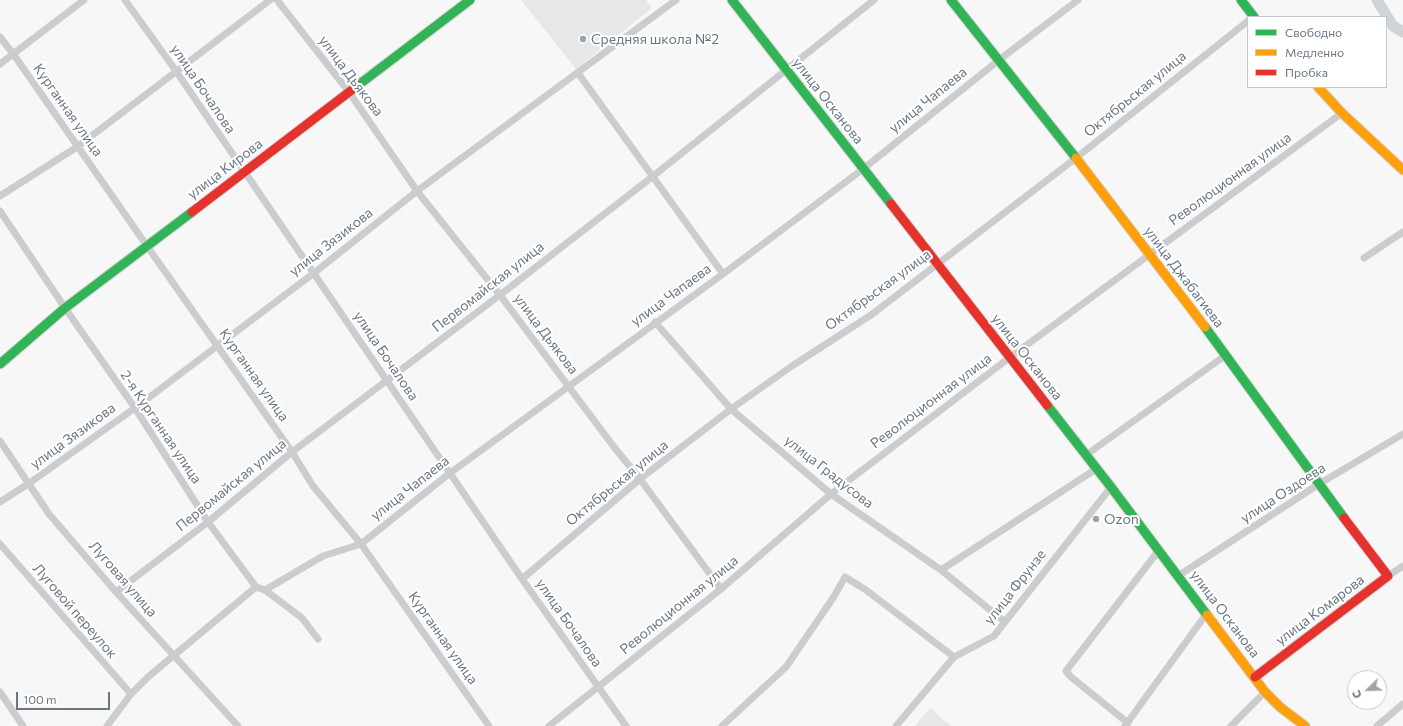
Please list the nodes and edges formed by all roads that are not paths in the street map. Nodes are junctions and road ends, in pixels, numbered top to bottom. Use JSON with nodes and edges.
{"nodes":[{"id":1,"x":84,"y":0,"type":"edge"},
{"id":2,"x":126,"y":0,"type":"edge"},
{"id":3,"x":270,"y":0,"type":"edge"},
{"id":4,"x":277,"y":0,"type":"edge"},
{"id":5,"x":470,"y":0,"type":"edge"},
{"id":6,"x":676,"y":0,"type":"edge"},
{"id":7,"x":732,"y":0,"type":"edge"},
{"id":8,"x":874,"y":0,"type":"edge"},
{"id":9,"x":952,"y":0,"type":"edge"},
{"id":10,"x":1078,"y":0,"type":"edge"},
{"id":11,"x":1241,"y":0,"type":"edge"},
{"id":12,"x":1251,"y":16,"type":"edge"},
{"id":13,"x":1247,"y":22,"type":"edge"},
{"id":14,"x":0,"y":36,"type":"edge"},
{"id":15,"x":14,"y":55,"type":"junction"},
{"id":16,"x":999,"y":60,"type":"junction"},
{"id":17,"x":0,"y":64,"type":"edge"},
{"id":18,"x":786,"y":70,"type":"junction"},
{"id":19,"x":176,"y":71,"type":"junction"},
{"id":20,"x":578,"y":73,"type":"junction"},
{"id":21,"x":1319,"y":88,"type":"edge"},
{"id":22,"x":349,"y":92,"type":"junction"},
{"id":23,"x":1342,"y":114,"type":"junction"},
{"id":24,"x":77,"y":147,"type":"junction"},
{"id":25,"x":1076,"y":158,"type":"junction"},
{"id":26,"x":863,"y":169,"type":"junction"},
{"id":27,"x":1403,"y":170,"type":"edge"},
{"id":28,"x":244,"y":172,"type":"junction"},
{"id":29,"x":652,"y":177,"type":"junction"},
{"id":30,"x":417,"y":191,"type":"junction"},
{"id":31,"x":0,"y":196,"type":"edge"},
{"id":32,"x":0,"y":211,"type":"edge"},
{"id":33,"x":1403,"y":232,"type":"edge"},
{"id":34,"x":147,"y":246,"type":"junction"},
{"id":35,"x":1150,"y":254,"type":"junction"},
{"id":36,"x":1364,"y":258,"type":"dead end"},
{"id":37,"x":936,"y":264,"type":"junction"},
{"id":38,"x":314,"y":273,"type":"junction"},
{"id":39,"x":723,"y":274,"type":"junction"},
{"id":40,"x":500,"y":294,"type":"junction"},
{"id":41,"x":65,"y":308,"type":"junction"},
{"id":42,"x":655,"y":322,"type":"junction"},
{"id":43,"x":217,"y":346,"type":"junction"},
{"id":44,"x":1226,"y":355,"type":"junction"},
{"id":45,"x":1009,"y":358,"type":"junction"},
{"id":46,"x":0,"y":364,"type":"edge"},
{"id":47,"x":387,"y":381,"type":"junction"},
{"id":48,"x":568,"y":386,"type":"junction"},
{"id":49,"x":135,"y":408,"type":"junction"},
{"id":50,"x":731,"y":409,"type":"junction"},
{"id":51,"x":1403,"y":434,"type":"edge"},
{"id":52,"x":0,"y":442,"type":"edge"},
{"id":53,"x":292,"y":452,"type":"junction"},
{"id":54,"x":1086,"y":455,"type":"junction"},
{"id":55,"x":1096,"y":469,"type":"junction"},
{"id":56,"x":450,"y":473,"type":"junction"},
{"id":57,"x":640,"y":479,"type":"junction"},
{"id":58,"x":28,"y":484,"type":"junction"},
{"id":59,"x":1319,"y":484,"type":"junction"},
{"id":60,"x":1111,"y":486,"type":"junction"},
{"id":61,"x":831,"y":494,"type":"junction"},
{"id":62,"x":0,"y":502,"type":"edge"},
{"id":63,"x":208,"y":522,"type":"junction"},
{"id":64,"x":0,"y":544,"type":"edge"},
{"id":65,"x":361,"y":544,"type":"junction"},
{"id":66,"x":1158,"y":550,"type":"junction"},
{"id":67,"x":1403,"y":566,"type":"edge"},
{"id":68,"x":941,"y":570,"type":"junction"},
{"id":69,"x":1178,"y":576,"type":"junction"},
{"id":70,"x":1388,"y":576,"type":"junction"},
{"id":71,"x":522,"y":579,"type":"junction"},
{"id":72,"x":256,"y":586,"type":"junction"},
{"id":73,"x":721,"y":589,"type":"junction"},
{"id":74,"x":266,"y":590,"type":"junction"},
{"id":75,"x":116,"y":592,"type":"junction"},
{"id":76,"x":1207,"y":613,"type":"junction"},
{"id":77,"x":1005,"y":622,"type":"junction"},
{"id":78,"x":318,"y":639,"type":"dead end"},
{"id":79,"x":174,"y":656,"type":"junction"},
{"id":80,"x":954,"y":657,"type":"junction"},
{"id":81,"x":1255,"y":677,"type":"junction"},
{"id":82,"x":599,"y":687,"type":"junction"},
{"id":83,"x":0,"y":692,"type":"edge"},
{"id":84,"x":1265,"y":692,"type":"junction"},
{"id":85,"x":131,"y":694,"type":"junction"},
{"id":86,"x":1403,"y":704,"type":"edge"},
{"id":87,"x":1127,"y":724,"type":"edge"},
{"id":88,"x":23,"y":726,"type":"edge"},
{"id":89,"x":107,"y":726,"type":"edge"},
{"id":90,"x":238,"y":726,"type":"edge"},
{"id":91,"x":489,"y":726,"type":"edge"},
{"id":92,"x":549,"y":726,"type":"edge"},
{"id":93,"x":626,"y":726,"type":"edge"},
{"id":94,"x":722,"y":726,"type":"edge"},
{"id":95,"x":896,"y":726,"type":"edge"},
{"id":96,"x":1231,"y":726,"type":"edge"},
{"id":97,"x":1305,"y":726,"type":"edge"},
{"id":98,"x":1377,"y":726,"type":"edge"}],
"edges":[{"from":1,"to":15,"type":"street"},
{"from":2,"to":19,"type":"street","name":"улица Бочалова"},
{"from":3,"to":19,"type":"street"},
{"from":4,"to":22,"type":"street","name":"улица Дьякова"},
{"from":5,"to":22,"type":"main road","name":"улица Кирова"},
{"from":6,"to":20,"type":"street","name":"улица Зязикова"},
{"from":7,"to":18,"type":"main road","name":"улица Осканова"},
{"from":8,"to":18,"type":"street","name":"Первомайская улица"},
{"from":9,"to":16,"type":"main road","name":"улица Джабагиева"},
{"from":10,"to":16,"type":"street","name":"улица Чапаева"},
{"from":11,"to":12,"type":"main road"},
{"from":13,"to":25,"type":"street","name":"Октябрьская улица"},
{"from":14,"to":15,"type":"street","name":"Курганная улица"},
{"from":15,"to":17,"type":"street"},
{"from":15,"to":24,"type":"street","name":"Курганная улица"},
{"from":16,"to":25,"type":"main road","name":"улица Джабагиева"},
{"from":16,"to":26,"type":"street","name":"улица Чапаева"},
{"from":18,"to":26,"type":"main road","name":"улица Осканова"},
{"from":18,"to":29,"type":"street","name":"Первомайская улица"},
{"from":19,"to":24,"type":"street"},
{"from":19,"to":28,"type":"street","name":"улица Бочалова"},
{"from":20,"to":29,"type":"street"},
{"from":20,"to":30,"type":"street","name":"улица Зязикова"},
{"from":21,"to":23,"type":"main road"},
{"from":22,"to":28,"type":"main road","name":"улица Кирова"},
{"from":22,"to":30,"type":"street","name":"улица Дьякова"},
{"from":23,"to":27,"type":"main road"},
{"from":23,"to":35,"type":"street","name":"Революционная улица"},
{"from":24,"to":31,"type":"street"},
{"from":24,"to":34,"type":"street","name":"Курганная улица"},
{"from":25,"to":35,"type":"main road","name":"улица Джабагиева"},
{"from":25,"to":37,"type":"street","name":"Октябрьская улица"},
{"from":26,"to":37,"type":"main road","name":"улица Осканова"},
{"from":26,"to":39,"type":"street","name":"улица Чапаева"},
{"from":28,"to":34,"type":"main road","name":"улица Кирова"},
{"from":28,"to":38,"type":"street","name":"улица Бочалова"},
{"from":29,"to":39,"type":"street"},
{"from":29,"to":40,"type":"street","name":"Первомайская улица"},
{"from":30,"to":38,"type":"street","name":"улица Зязикова"},
{"from":30,"to":40,"type":"street","name":"улица Дьякова"},
{"from":32,"to":41,"type":"street","name":"2-я Курганная улица"},
{"from":33,"to":36,"type":"street"},
{"from":34,"to":41,"type":"main road","name":"улица Кирова"},
{"from":34,"to":43,"type":"street","name":"Курганная улица"},
{"from":35,"to":44,"type":"main road","name":"улица Джабагиева"},
{"from":35,"to":45,"type":"street","name":"Революционная улица"},
{"from":37,"to":45,"type":"main road","name":"улица Осканова"},
{"from":37,"to":50,"type":"street","name":"Октябрьская улица"},
{"from":38,"to":43,"type":"street","name":"улица Зязикова"},
{"from":38,"to":47,"type":"street","name":"улица Бочалова"},
{"from":39,"to":42,"type":"street","name":"улица Чапаева"},
{"from":40,"to":47,"type":"street","name":"Первомайская улица"},
{"from":40,"to":48,"type":"street","name":"улица Дьякова"},
{"from":41,"to":46,"type":"main road","name":"улица Кирова"},
{"from":41,"to":49,"type":"street","name":"2-я Курганная улица"},
{"from":42,"to":48,"type":"street","name":"улица Чапаева"},
{"from":42,"to":50,"type":"street","name":"улица Градусова"},
{"from":43,"to":49,"type":"street","name":"улица Зязикова"},
{"from":43,"to":53,"type":"street","name":"Курганная улица"},
{"from":44,"to":54,"type":"street"},
{"from":44,"to":59,"type":"main road","name":"улица Джабагиева"},
{"from":45,"to":54,"type":"main road","name":"улица Осканова"},
{"from":45,"to":61,"type":"street","name":"Революционная улица"},
{"from":47,"to":53,"type":"street","name":"Первомайская улица"},
{"from":47,"to":56,"type":"street","name":"улица Бочалова"},
{"from":48,"to":56,"type":"street","name":"улица Чапаева"},
{"from":48,"to":57,"type":"street","name":"улица Дьякова"},
{"from":49,"to":58,"type":"street","name":"улица Зязикова"},
{"from":49,"to":63,"type":"street","name":"2-я Курганная улица"},
{"from":50,"to":57,"type":"street","name":"Октябрьская улица"},
{"from":50,"to":61,"type":"street","name":"улица Градусова"},
{"from":51,"to":59,"type":"street","name":"улица Оздоева"},
{"from":52,"to":58,"type":"street","name":"Луговая улица"},
{"from":53,"to":63,"type":"street","name":"Первомайская улица"},
{"from":53,"to":65,"type":"street","name":"Курганная улица"},
{"from":54,"to":55,"type":"main road","name":"улица Осканова"},
{"from":55,"to":60,"type":"main road","name":"улица Осканова"},
{"from":55,"to":68,"type":"street"},
{"from":56,"to":65,"type":"street","name":"улица Чапаева"},
{"from":56,"to":71,"type":"street","name":"улица Бочалова"},
{"from":57,"to":71,"type":"street","name":"Октябрьская улица"},
{"from":57,"to":73,"type":"street","name":"улица Дьякова"},
{"from":58,"to":62,"type":"street","name":"улица Зязикова"},
{"from":58,"to":75,"type":"street","name":"Луговая улица"},
{"from":59,"to":69,"type":"street","name":"улица Оздоева"},
{"from":59,"to":70,"type":"main road","name":"улица Джабагиева"},
{"from":60,"to":66,"type":"main road","name":"улица Осканова"},
{"from":60,"to":77,"type":"street","name":"улица Фрунзе"},
{"from":61,"to":68,"type":"street","name":"улица Градусова"},
{"from":61,"to":73,"type":"street","name":"Революционная улица"},
{"from":63,"to":72,"type":"street","name":"2-я Курганная улица"},
{"from":63,"to":75,"type":"street","name":"Первомайская улица"},
{"from":64,"to":85,"type":"street","name":"Луговой переулок"},
{"from":65,"to":74,"type":"street","name":"улица Чапаева"},
{"from":65,"to":91,"type":"street","name":"Курганная улица"},
{"from":66,"to":69,"type":"main road","name":"улица Осканова"},
{"from":66,"to":87,"type":"street"},
{"from":67,"to":70,"type":"street","name":"улица Комарова"},
{"from":68,"to":77,"type":"street","name":"улица Градусова"},
{"from":69,"to":76,"type":"main road","name":"улица Осканова"},
{"from":70,"to":81,"type":"main road","name":"улица Комарова"},
{"from":71,"to":82,"type":"street","name":"улица Бочалова"},
{"from":72,"to":74,"type":"street"},
{"from":72,"to":79,"type":"street"},
{"from":73,"to":82,"type":"street","name":"Революционная улица"},
{"from":74,"to":78,"type":"street"},
{"from":75,"to":79,"type":"street","name":"Луговая улица"},
{"from":76,"to":81,"type":"main road","name":"улица Осканова"},
{"from":76,"to":87,"type":"street"},
{"from":77,"to":80,"type":"street","name":"улица Фрунзе"},
{"from":79,"to":85,"type":"street"},
{"from":79,"to":90,"type":"street","name":"Луговая улица"},
{"from":80,"to":94,"type":"street"},
{"from":80,"to":95,"type":"street","name":"улица Фрунзе"},
{"from":81,"to":84,"type":"main road","name":"улица Осканова"},
{"from":82,"to":92,"type":"street","name":"Революционная улица"},
{"from":82,"to":93,"type":"street","name":"улица Бочалова"},
{"from":83,"to":88,"type":"street"},
{"from":84,"to":96,"type":"street"},
{"from":84,"to":97,"type":"main road","name":"улица Осканова"},
{"from":85,"to":89,"type":"street"},
{"from":86,"to":98,"type":"street"}]}
